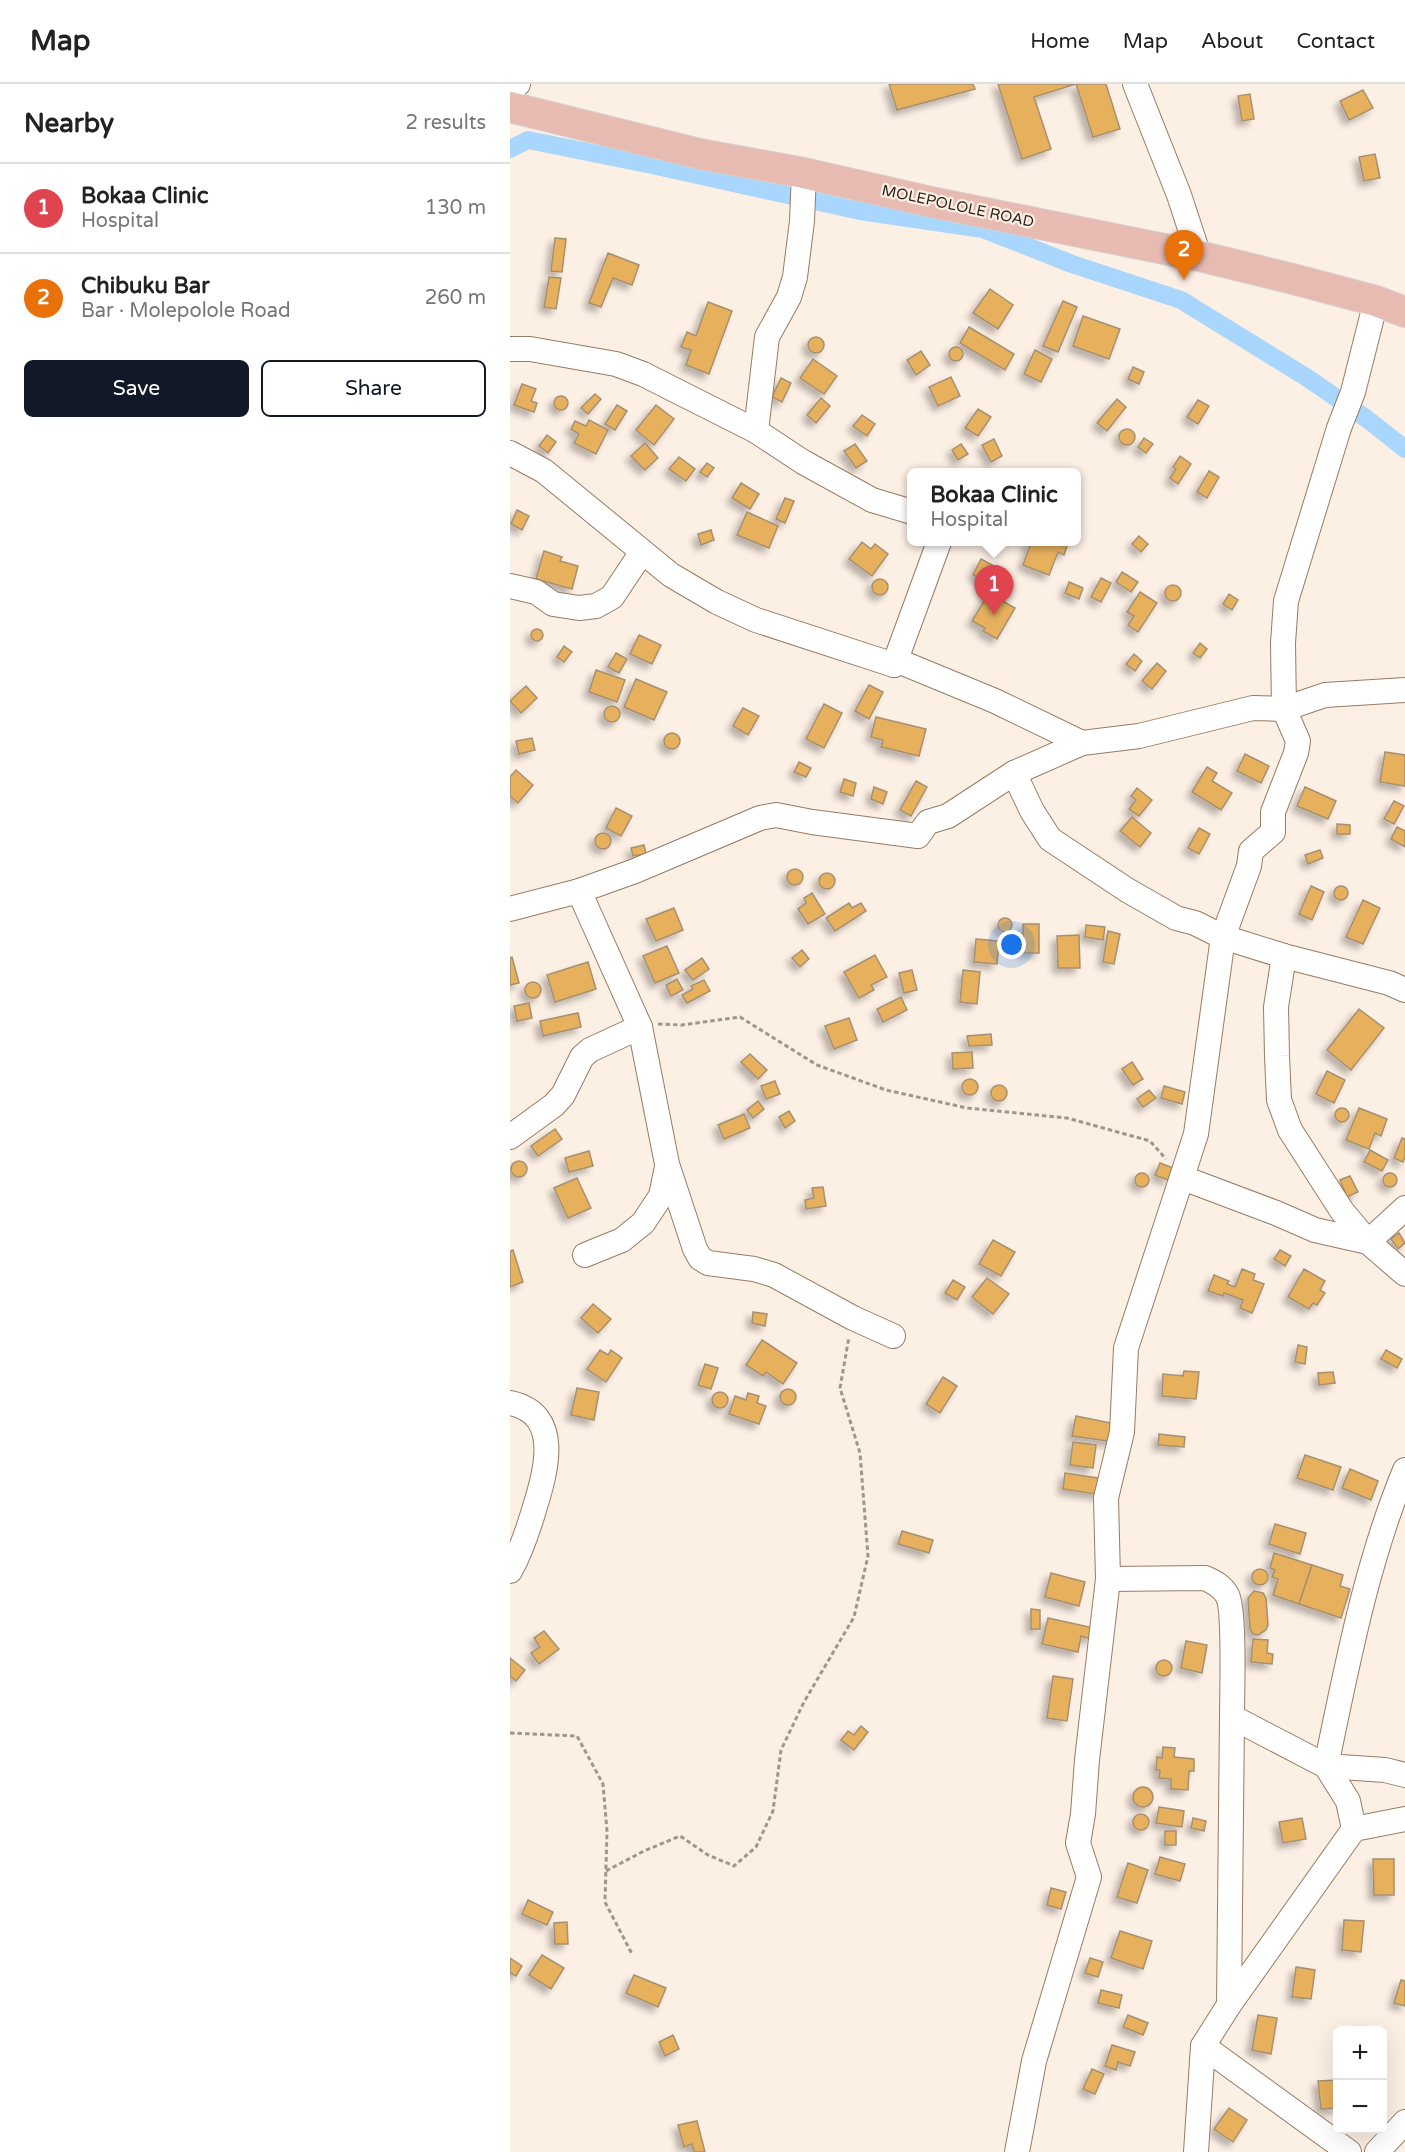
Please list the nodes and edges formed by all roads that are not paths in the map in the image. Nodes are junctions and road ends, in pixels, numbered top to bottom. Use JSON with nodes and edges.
{"nodes":[{"id":1,"x":518,"y":84,"type":"edge"},
{"id":2,"x":1135,"y":84,"type":"edge"},
{"id":3,"x":510,"y":92,"type":"edge"},
{"id":4,"x":510,"y":107,"type":"edge"},
{"id":5,"x":804,"y":173,"type":"junction"},
{"id":6,"x":1199,"y":256,"type":"junction"},
{"id":7,"x":1376,"y":301,"type":"junction"},
{"id":8,"x":1405,"y":312,"type":"edge"},
{"id":9,"x":510,"y":349,"type":"edge"},
{"id":10,"x":756,"y":431,"type":"junction"},
{"id":11,"x":510,"y":453,"type":"edge"},
{"id":12,"x":907,"y":510,"type":"edge"},
{"id":13,"x":938,"y":546,"type":"edge"},
{"id":14,"x":642,"y":552,"type":"junction"},
{"id":15,"x":510,"y":585,"type":"edge"},
{"id":16,"x":894,"y":665,"type":"junction"},
{"id":17,"x":1405,"y":690,"type":"edge"},
{"id":18,"x":1284,"y":709,"type":"junction"},
{"id":19,"x":1082,"y":742,"type":"junction"},
{"id":20,"x":1014,"y":773,"type":"junction"},
{"id":21,"x":579,"y":891,"type":"junction"},
{"id":22,"x":510,"y":909,"type":"edge"},
{"id":23,"x":1223,"y":937,"type":"junction"},
{"id":24,"x":1284,"y":956,"type":"junction"},
{"id":25,"x":1405,"y":990,"type":"edge"},
{"id":26,"x":640,"y":1027,"type":"junction"},
{"id":27,"x":510,"y":1137,"type":"edge"},
{"id":28,"x":667,"y":1164,"type":"junction"},
{"id":29,"x":1183,"y":1178,"type":"junction"},
{"id":30,"x":1405,"y":1208,"type":"edge"},
{"id":31,"x":1368,"y":1242,"type":"junction"},
{"id":32,"x":585,"y":1255,"type":"dead end"},
{"id":33,"x":1405,"y":1274,"type":"edge"},
{"id":34,"x":893,"y":1336,"type":"dead end"},
{"id":35,"x":510,"y":1403,"type":"edge"},
{"id":36,"x":1405,"y":1470,"type":"edge"},
{"id":37,"x":510,"y":1571,"type":"edge"},
{"id":38,"x":1108,"y":1579,"type":"junction"},
{"id":39,"x":1232,"y":1717,"type":"junction"},
{"id":40,"x":1326,"y":1766,"type":"junction"},
{"id":41,"x":1405,"y":1775,"type":"edge"},
{"id":42,"x":1405,"y":1819,"type":"edge"},
{"id":43,"x":1354,"y":1830,"type":"junction"},
{"id":44,"x":1229,"y":2005,"type":"junction"},
{"id":45,"x":1203,"y":2046,"type":"junction"},
{"id":46,"x":1405,"y":2121,"type":"edge"},
{"id":47,"x":1017,"y":2152,"type":"edge"},
{"id":48,"x":1196,"y":2152,"type":"edge"},
{"id":49,"x":1349,"y":2152,"type":"edge"},
{"id":50,"x":1377,"y":2152,"type":"edge"}],
"edges":[{"from":1,"to":3,"type":"street"},
{"from":2,"to":6,"type":"street"},
{"from":4,"to":5,"type":"main road","name":"MOLEPOLOLE ROAD"},
{"from":5,"to":6,"type":"main road","name":"MOLEPOLOLE ROAD"},
{"from":5,"to":10,"type":"street"},
{"from":6,"to":7,"type":"main road","name":"MOLEPOLOLE ROAD"},
{"from":7,"to":8,"type":"main road","name":"MOLEPOLOLE ROAD"},
{"from":7,"to":18,"type":"street"},
{"from":9,"to":10,"type":"street"},
{"from":10,"to":12,"type":"street"},
{"from":11,"to":14,"type":"street"},
{"from":13,"to":16,"type":"street"},
{"from":14,"to":15,"type":"street"},
{"from":14,"to":16,"type":"street"},
{"from":16,"to":19,"type":"street"},
{"from":17,"to":18,"type":"street"},
{"from":18,"to":19,"type":"street"},
{"from":18,"to":23,"type":"street"},
{"from":19,"to":20,"type":"street"},
{"from":20,"to":21,"type":"street"},
{"from":20,"to":23,"type":"street"},
{"from":21,"to":22,"type":"street"},
{"from":21,"to":26,"type":"street"},
{"from":23,"to":24,"type":"street"},
{"from":23,"to":29,"type":"street"},
{"from":24,"to":25,"type":"street"},
{"from":24,"to":31,"type":"street"},
{"from":26,"to":27,"type":"street"},
{"from":26,"to":28,"type":"street"},
{"from":28,"to":32,"type":"street"},
{"from":28,"to":34,"type":"street"},
{"from":29,"to":31,"type":"street"},
{"from":29,"to":38,"type":"street"},
{"from":30,"to":31,"type":"street"},
{"from":31,"to":33,"type":"street"},
{"from":35,"to":37,"type":"street"},
{"from":36,"to":40,"type":"street"},
{"from":38,"to":39,"type":"street"},
{"from":38,"to":47,"type":"street"},
{"from":39,"to":40,"type":"street"},
{"from":39,"to":44,"type":"street"},
{"from":40,"to":41,"type":"street"},
{"from":40,"to":43,"type":"street"},
{"from":42,"to":43,"type":"street"},
{"from":43,"to":44,"type":"street"},
{"from":44,"to":45,"type":"street"},
{"from":45,"to":48,"type":"street"},
{"from":45,"to":49,"type":"street"},
{"from":46,"to":50,"type":"street"}]}
